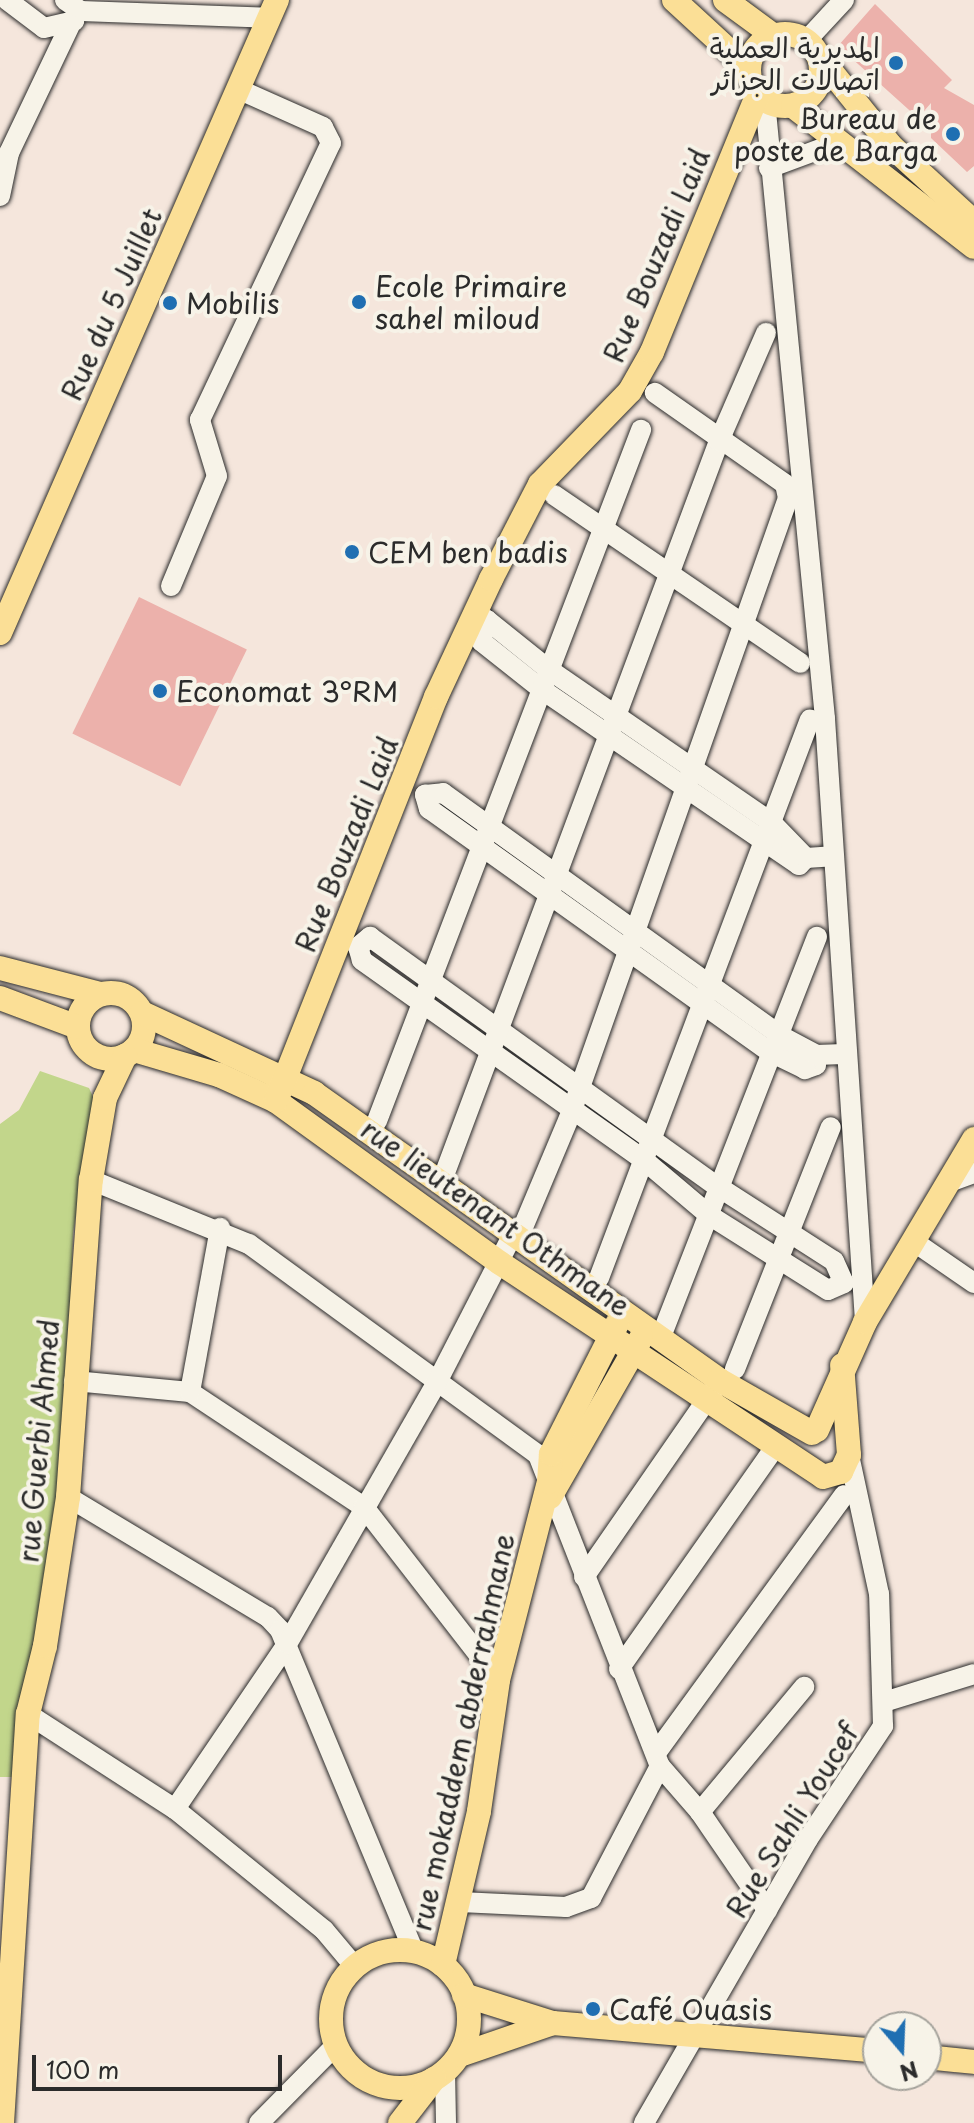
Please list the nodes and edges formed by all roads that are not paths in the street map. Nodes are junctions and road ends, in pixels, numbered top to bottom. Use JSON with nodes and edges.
{"nodes":[{"id":1,"x":7,"y":0,"type":"edge"},
{"id":2,"x":674,"y":0,"type":"edge"},
{"id":3,"x":725,"y":0,"type":"edge"},
{"id":4,"x":844,"y":0,"type":"edge"},
{"id":5,"x":140,"y":8,"type":"edge"},
{"id":6,"x":258,"y":9,"type":"edge"},
{"id":7,"x":72,"y":12,"type":"edge"},
{"id":8,"x":774,"y":36,"type":"junction"},
{"id":9,"x":812,"y":48,"type":"junction"},
{"id":10,"x":749,"y":69,"type":"junction"},
{"id":11,"x":240,"y":90,"type":"junction"},
{"id":12,"x":762,"y":97,"type":"junction"},
{"id":13,"x":793,"y":106,"type":"junction"},
{"id":14,"x":839,"y":142,"type":"junction"},
{"id":15,"x":4,"y":159,"type":"edge"},
{"id":16,"x":769,"y":168,"type":"junction"},
{"id":17,"x":0,"y":196,"type":"edge"},
{"id":18,"x":974,"y":222,"type":"edge"},
{"id":19,"x":974,"y":247,"type":"edge"},
{"id":20,"x":766,"y":333,"type":"dead end"},
{"id":21,"x":655,"y":393,"type":"dead end"},
{"id":22,"x":641,"y":430,"type":"dead end"},
{"id":23,"x":719,"y":441,"type":"junction"},
{"id":24,"x":554,"y":495,"type":"dead end"},
{"id":25,"x":600,"y":529,"type":"junction"},
{"id":26,"x":671,"y":575,"type":"junction"},
{"id":27,"x":171,"y":586,"type":"dead end"},
{"id":28,"x":744,"y":628,"type":"junction"},
{"id":29,"x":0,"y":633,"type":"edge"},
{"id":30,"x":800,"y":663,"type":"dead end"},
{"id":31,"x":548,"y":669,"type":"junction"},
{"id":32,"x":540,"y":688,"type":"junction"},
{"id":33,"x":810,"y":719,"type":"dead end"},
{"id":34,"x":611,"y":724,"type":"junction"},
{"id":35,"x":690,"y":778,"type":"junction"},
{"id":36,"x":768,"y":831,"type":"junction"},
{"id":37,"x":484,"y":834,"type":"junction"},
{"id":38,"x":832,"y":856,"type":"junction"},
{"id":39,"x":556,"y":871,"type":"junction"},
{"id":40,"x":548,"y":892,"type":"junction"},
{"id":41,"x":817,"y":937,"type":"dead end"},
{"id":42,"x":632,"y":938,"type":"junction"},
{"id":43,"x":0,"y":968,"type":"edge"},
{"id":44,"x":430,"y":981,"type":"junction"},
{"id":45,"x":705,"y":990,"type":"junction"},
{"id":46,"x":100,"y":994,"type":"junction"},
{"id":47,"x":0,"y":998,"type":"edge"},
{"id":48,"x":423,"y":1006,"type":"junction"},
{"id":49,"x":142,"y":1013,"type":"junction"},
{"id":50,"x":77,"y":1027,"type":"junction"},
{"id":51,"x":498,"y":1029,"type":"junction"},
{"id":52,"x":776,"y":1044,"type":"junction"},
{"id":53,"x":130,"y":1053,"type":"junction"},
{"id":54,"x":489,"y":1054,"type":"junction"},
{"id":55,"x":844,"y":1054,"type":"junction"},
{"id":56,"x":93,"y":1055,"type":"junction"},
{"id":57,"x":286,"y":1076,"type":"junction"},
{"id":58,"x":578,"y":1086,"type":"junction"},
{"id":59,"x":105,"y":1098,"type":"junction"},
{"id":60,"x":276,"y":1101,"type":"junction"},
{"id":61,"x":571,"y":1113,"type":"junction"},
{"id":62,"x":377,"y":1121,"type":"dead end"},
{"id":63,"x":831,"y":1127,"type":"dead end"},
{"id":64,"x":651,"y":1134,"type":"junction"},
{"id":65,"x":974,"y":1139,"type":"edge"},
{"id":66,"x":644,"y":1160,"type":"junction"},
{"id":67,"x":446,"y":1170,"type":"dead end"},
{"id":68,"x":974,"y":1173,"type":"edge"},
{"id":69,"x":91,"y":1180,"type":"junction"},
{"id":70,"x":949,"y":1182,"type":"junction"},
{"id":71,"x":717,"y":1186,"type":"junction"},
{"id":72,"x":709,"y":1215,"type":"junction"},
{"id":73,"x":220,"y":1228,"type":"junction"},
{"id":74,"x":518,"y":1230,"type":"junction"},
{"id":75,"x":789,"y":1230,"type":"junction"},
{"id":76,"x":913,"y":1241,"type":"junction"},
{"id":77,"x":781,"y":1257,"type":"junction"},
{"id":78,"x":500,"y":1263,"type":"junction"},
{"id":79,"x":599,"y":1278,"type":"dead end"},
{"id":80,"x":974,"y":1283,"type":"edge"},
{"id":81,"x":623,"y":1313,"type":"junction"},
{"id":82,"x":865,"y":1322,"type":"junction"},
{"id":83,"x":655,"y":1329,"type":"junction"},
{"id":84,"x":611,"y":1336,"type":"junction"},
{"id":85,"x":633,"y":1351,"type":"junction"},
{"id":86,"x":842,"y":1365,"type":"junction"},
{"id":87,"x":74,"y":1381,"type":"junction"},
{"id":88,"x":720,"y":1383,"type":"junction"},
{"id":89,"x":436,"y":1384,"type":"junction"},
{"id":90,"x":190,"y":1392,"type":"junction"},
{"id":91,"x":814,"y":1432,"type":"junction"},
{"id":92,"x":776,"y":1446,"type":"junction"},
{"id":93,"x":848,"y":1448,"type":"junction"},
{"id":94,"x":806,"y":1467,"type":"junction"},
{"id":95,"x":838,"y":1485,"type":"junction"},
{"id":96,"x":547,"y":1496,"type":"junction"},
{"id":97,"x":68,"y":1497,"type":"junction"},
{"id":98,"x":364,"y":1507,"type":"junction"},
{"id":99,"x":868,"y":1523,"type":"junction"},
{"id":100,"x":584,"y":1577,"type":"junction"},
{"id":101,"x":287,"y":1644,"type":"junction"},
{"id":102,"x":619,"y":1669,"type":"junction"},
{"id":103,"x":974,"y":1674,"type":"edge"},
{"id":104,"x":498,"y":1680,"type":"junction"},
{"id":105,"x":804,"y":1687,"type":"dead end"},
{"id":106,"x":887,"y":1701,"type":"junction"},
{"id":107,"x":28,"y":1714,"type":"junction"},
{"id":108,"x":658,"y":1760,"type":"junction"},
{"id":109,"x":175,"y":1809,"type":"junction"},
{"id":110,"x":700,"y":1812,"type":"junction"},
{"id":111,"x":460,"y":1902,"type":"junction"},
{"id":112,"x":767,"y":1910,"type":"junction"},
{"id":113,"x":414,"y":1952,"type":"junction"},
{"id":114,"x":443,"y":1965,"type":"junction"},
{"id":115,"x":355,"y":1967,"type":"junction"},
{"id":116,"x":6,"y":1985,"type":"edge"},
{"id":117,"x":464,"y":1995,"type":"junction"},
{"id":118,"x":553,"y":2023,"type":"junction"},
{"id":119,"x":696,"y":2037,"type":"junction"},
{"id":120,"x":336,"y":2045,"type":"junction"},
{"id":121,"x":862,"y":2050,"type":"edge"},
{"id":122,"x":942,"y":2059,"type":"edge"},
{"id":123,"x":974,"y":2062,"type":"edge"},
{"id":124,"x":446,"y":2068,"type":"junction"},
{"id":125,"x":374,"y":2083,"type":"junction"},
{"id":126,"x":2,"y":2123,"type":"edge"},
{"id":127,"x":259,"y":2123,"type":"edge"},
{"id":128,"x":391,"y":2123,"type":"edge"},
{"id":129,"x":400,"y":2123,"type":"edge"},
{"id":130,"x":446,"y":2123,"type":"edge"},
{"id":131,"x":644,"y":2123,"type":"edge"}],
"edges":[{"from":1,"to":7,"type":"street"},
{"from":2,"to":10,"type":"main road"},
{"from":3,"to":8,"type":"main road"},
{"from":4,"to":9,"type":"street"},
{"from":5,"to":6,"type":"street"},
{"from":5,"to":7,"type":"street"},
{"from":6,"to":11,"type":"main road","name":"Rue du 5 Juillet"},
{"from":7,"to":15,"type":"street"},
{"from":8,"to":9,"type":"main road"},
{"from":8,"to":10,"type":"main road"},
{"from":9,"to":13,"type":"main road"},
{"from":9,"to":18,"type":"main road"},
{"from":10,"to":12,"type":"main road"},
{"from":11,"to":27,"type":"street"},
{"from":11,"to":29,"type":"main road","name":"Rue du 5 Juillet"},
{"from":12,"to":13,"type":"main road"},
{"from":12,"to":16,"type":"street"},
{"from":12,"to":57,"type":"main road","name":"Rue Bouzadi Laid"},
{"from":13,"to":14,"type":"main road"},
{"from":14,"to":16,"type":"street"},
{"from":14,"to":19,"type":"main road"},
{"from":15,"to":17,"type":"street"},
{"from":16,"to":38,"type":"street"},
{"from":20,"to":23,"type":"street"},
{"from":21,"to":23,"type":"street"},
{"from":22,"to":25,"type":"street"},
{"from":23,"to":26,"type":"street"},
{"from":23,"to":28,"type":"street"},
{"from":24,"to":25,"type":"street"},
{"from":25,"to":26,"type":"street"},
{"from":25,"to":31,"type":"street"},
{"from":26,"to":28,"type":"street"},
{"from":26,"to":34,"type":"street"},
{"from":28,"to":30,"type":"street"},
{"from":28,"to":35,"type":"street"},
{"from":31,"to":32,"type":"street"},
{"from":31,"to":32,"type":"street"},
{"from":31,"to":34,"type":"street"},
{"from":32,"to":34,"type":"street"},
{"from":32,"to":37,"type":"street"},
{"from":33,"to":36,"type":"street"},
{"from":34,"to":35,"type":"street"},
{"from":34,"to":39,"type":"street"},
{"from":35,"to":36,"type":"street"},
{"from":35,"to":42,"type":"street"},
{"from":36,"to":38,"type":"street"},
{"from":36,"to":45,"type":"street"},
{"from":37,"to":39,"type":"street"},
{"from":37,"to":40,"type":"street"},
{"from":37,"to":44,"type":"street"},
{"from":38,"to":55,"type":"street"},
{"from":39,"to":40,"type":"street"},
{"from":39,"to":42,"type":"street"},
{"from":40,"to":42,"type":"street"},
{"from":40,"to":51,"type":"street"},
{"from":41,"to":52,"type":"street"},
{"from":42,"to":45,"type":"street"},
{"from":42,"to":58,"type":"street"},
{"from":43,"to":46,"type":"main road"},
{"from":44,"to":48,"type":"street"},
{"from":44,"to":48,"type":"street"},
{"from":44,"to":51,"type":"street"},
{"from":45,"to":52,"type":"street"},
{"from":45,"to":64,"type":"street"},
{"from":46,"to":49,"type":"main road"},
{"from":46,"to":50,"type":"main road"},
{"from":47,"to":50,"type":"main road"},
{"from":48,"to":54,"type":"street"},
{"from":48,"to":62,"type":"street"},
{"from":49,"to":53,"type":"main road"},
{"from":49,"to":57,"type":"main road","name":"rue lieutenant Othmane"},
{"from":50,"to":56,"type":"main road"},
{"from":51,"to":54,"type":"street"},
{"from":51,"to":58,"type":"street"},
{"from":52,"to":55,"type":"street"},
{"from":52,"to":71,"type":"street"},
{"from":53,"to":56,"type":"main road"},
{"from":53,"to":59,"type":"main road"},
{"from":53,"to":60,"type":"main road","name":"rue lieutenant Othmane"},
{"from":54,"to":61,"type":"street"},
{"from":54,"to":67,"type":"street"},
{"from":55,"to":82,"type":"street"},
{"from":56,"to":59,"type":"main road"},
{"from":57,"to":60,"type":"main road","name":"Rue Bouzadi Laid"},
{"from":57,"to":74,"type":"main road","name":"rue lieutenant Othmane"},
{"from":58,"to":61,"type":"street"},
{"from":58,"to":64,"type":"street"},
{"from":59,"to":69,"type":"main road","name":"rue Guerbi Ahmed"},
{"from":60,"to":78,"type":"main road","name":"rue lieutenant Othmane"},
{"from":61,"to":66,"type":"street"},
{"from":61,"to":74,"type":"street"},
{"from":63,"to":75,"type":"street"},
{"from":64,"to":66,"type":"street"},
{"from":64,"to":71,"type":"street"},
{"from":65,"to":70,"type":"main road"},
{"from":66,"to":72,"type":"street"},
{"from":66,"to":79,"type":"street"},
{"from":68,"to":70,"type":"street"},
{"from":69,"to":73,"type":"street"},
{"from":69,"to":87,"type":"main road","name":"rue Guerbi Ahmed"},
{"from":70,"to":76,"type":"main road"},
{"from":71,"to":72,"type":"street"},
{"from":71,"to":75,"type":"street"},
{"from":72,"to":77,"type":"street"},
{"from":72,"to":83,"type":"street"},
{"from":73,"to":89,"type":"street"},
{"from":73,"to":90,"type":"street"},
{"from":74,"to":78,"type":"street"},
{"from":74,"to":81,"type":"main road","name":"rue lieutenant Othmane"},
{"from":75,"to":77,"type":"street"},
{"from":75,"to":77,"type":"street"},
{"from":76,"to":80,"type":"street"},
{"from":76,"to":82,"type":"main road"},
{"from":77,"to":88,"type":"street"},
{"from":78,"to":84,"type":"main road","name":"rue lieutenant Othmane"},
{"from":78,"to":89,"type":"street"},
{"from":81,"to":83,"type":"main road","name":"rue lieutenant Othmane"},
{"from":81,"to":84,"type":"main road","name":"rue mokaddem abderrahmane"},
{"from":82,"to":86,"type":"main road"},
{"from":83,"to":85,"type":"main road","name":"rue mokaddem abderrahmane"},
{"from":83,"to":88,"type":"main road","name":"rue lieutenant Othmane"},
{"from":84,"to":85,"type":"main road","name":"rue lieutenant Othmane"},
{"from":84,"to":96,"type":"main road","name":"rue mokaddem abderrahmane"},
{"from":85,"to":88,"type":"main road","name":"rue lieutenant Othmane"},
{"from":85,"to":96,"type":"main road","name":"rue mokaddem abderrahmane"},
{"from":86,"to":91,"type":"main road"},
{"from":86,"to":93,"type":"main road"},
{"from":87,"to":90,"type":"street"},
{"from":87,"to":97,"type":"main road","name":"rue Guerbi Ahmed"},
{"from":88,"to":91,"type":"main road","name":"rue lieutenant Othmane"},
{"from":88,"to":92,"type":"main road","name":"rue lieutenant Othmane"},
{"from":88,"to":100,"type":"street"},
{"from":89,"to":96,"type":"street"},
{"from":89,"to":98,"type":"street"},
{"from":90,"to":98,"type":"street"},
{"from":91,"to":93,"type":"main road","name":"rue lieutenant Othmane"},
{"from":91,"to":94,"type":"main road"},
{"from":92,"to":94,"type":"main road","name":"rue lieutenant Othmane"},
{"from":92,"to":102,"type":"street"},
{"from":93,"to":95,"type":"main road"},
{"from":93,"to":99,"type":"street","name":"Rue Sahli Youcef"},
{"from":94,"to":95,"type":"main road","name":"rue lieutenant Othmane"},
{"from":95,"to":99,"type":"street"},
{"from":95,"to":108,"type":"street"},
{"from":96,"to":100,"type":"street"},
{"from":96,"to":104,"type":"main road","name":"rue mokaddem abderrahmane"},
{"from":97,"to":101,"type":"street"},
{"from":97,"to":107,"type":"main road","name":"rue Guerbi Ahmed"},
{"from":98,"to":101,"type":"street"},
{"from":98,"to":104,"type":"street"},
{"from":99,"to":106,"type":"street","name":"Rue Sahli Youcef"},
{"from":100,"to":102,"type":"street"},
{"from":101,"to":109,"type":"street"},
{"from":101,"to":113,"type":"street"},
{"from":102,"to":108,"type":"street"},
{"from":103,"to":106,"type":"street"},
{"from":104,"to":111,"type":"main road","name":"rue mokaddem abderrahmane"},
{"from":105,"to":110,"type":"street"},
{"from":106,"to":112,"type":"street","name":"Rue Sahli Youcef"},
{"from":107,"to":109,"type":"street"},
{"from":107,"to":116,"type":"main road","name":"rue Guerbi Ahmed"},
{"from":108,"to":110,"type":"street"},
{"from":108,"to":111,"type":"street"},
{"from":109,"to":115,"type":"street"},
{"from":110,"to":112,"type":"street"},
{"from":111,"to":114,"type":"main road","name":"rue mokaddem abderrahmane"},
{"from":112,"to":119,"type":"street","name":"Rue Sahli Youcef"},
{"from":113,"to":114,"type":"main road"},
{"from":113,"to":115,"type":"main road"},
{"from":114,"to":117,"type":"main road"},
{"from":115,"to":120,"type":"main road"},
{"from":116,"to":126,"type":"main road","name":"rue Guerbi Ahmed"},
{"from":117,"to":118,"type":"main road"},
{"from":117,"to":124,"type":"main road"},
{"from":118,"to":119,"type":"main road"},
{"from":118,"to":124,"type":"main road"},
{"from":119,"to":121,"type":"main road"},
{"from":119,"to":131,"type":"street","name":"Rue Sahli Youcef"},
{"from":120,"to":125,"type":"main road"},
{"from":120,"to":127,"type":"street"},
{"from":122,"to":123,"type":"main road"},
{"from":124,"to":125,"type":"main road"},
{"from":124,"to":129,"type":"main road"},
{"from":124,"to":130,"type":"street"},
{"from":125,"to":128,"type":"main road"}]}
